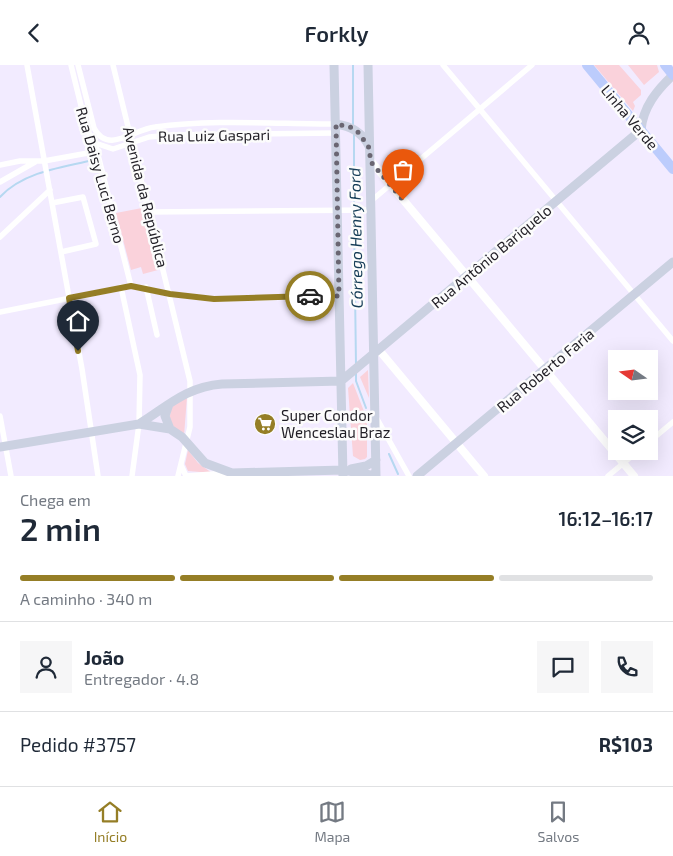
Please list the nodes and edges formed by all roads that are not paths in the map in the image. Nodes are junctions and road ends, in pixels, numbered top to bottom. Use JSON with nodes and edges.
{"nodes":[{"id":1,"x":28,"y":65,"type":"edge"},
{"id":2,"x":71,"y":65,"type":"edge"},
{"id":3,"x":78,"y":65,"type":"edge"},
{"id":4,"x":113,"y":65,"type":"edge"},
{"id":5,"x":334,"y":65,"type":"edge"},
{"id":6,"x":368,"y":65,"type":"edge"},
{"id":7,"x":443,"y":65,"type":"edge"},
{"id":8,"x":532,"y":65,"type":"edge"},
{"id":9,"x":587,"y":65,"type":"edge"},
{"id":10,"x":665,"y":65,"type":"edge"},
{"id":11,"x":673,"y":75,"type":"edge"},
{"id":12,"x":480,"y":109,"type":"junction"},
{"id":13,"x":337,"y":127,"type":"junction"},
{"id":14,"x":641,"y":130,"type":"junction"},
{"id":15,"x":130,"y":135,"type":"junction"},
{"id":16,"x":100,"y":137,"type":"joint"},
{"id":17,"x":95,"y":143,"type":"junction"},
{"id":18,"x":132,"y":143,"type":"junction"},
{"id":19,"x":368,"y":145,"type":"junction"},
{"id":20,"x":109,"y":149,"type":"junction"},
{"id":21,"x":97,"y":151,"type":"junction"},
{"id":22,"x":36,"y":161,"type":"junction"},
{"id":23,"x":370,"y":161,"type":"junction"},
{"id":24,"x":0,"y":165,"type":"edge"},
{"id":25,"x":46,"y":167,"type":"junction"},
{"id":26,"x":673,"y":169,"type":"edge"},
{"id":27,"x":0,"y":181,"type":"edge"},
{"id":28,"x":390,"y":184,"type":"junction"},
{"id":29,"x":50,"y":190,"type":"junction"},
{"id":30,"x":556,"y":201,"type":"junction"},
{"id":31,"x":52,"y":203,"type":"junction"},
{"id":32,"x":368,"y":207,"type":"junction"},
{"id":33,"x":340,"y":210,"type":"junction"},
{"id":34,"x":149,"y":212,"type":"junction"},
{"id":35,"x":0,"y":237,"type":"edge"},
{"id":36,"x":61,"y":252,"type":"junction"},
{"id":37,"x":673,"y":262,"type":"edge"},
{"id":38,"x":467,"y":276,"type":"junction"},
{"id":39,"x":131,"y":286,"type":"junction"},
{"id":40,"x":122,"y":287,"type":"junction"},
{"id":41,"x":146,"y":287,"type":"junction"},
{"id":42,"x":170,"y":294,"type":"junction"},
{"id":43,"x":634,"y":295,"type":"junction"},
{"id":44,"x":339,"y":296,"type":"junction"},
{"id":45,"x":69,"y":298,"type":"junction"},
{"id":46,"x":0,"y":312,"type":"edge"},
{"id":47,"x":157,"y":335,"type":"dead end"},
{"id":48,"x":673,"y":341,"type":"edge"},
{"id":49,"x":373,"y":355,"type":"junction"},
{"id":50,"x":545,"y":370,"type":"junction"},
{"id":51,"x":345,"y":378,"type":"junction"},
{"id":52,"x":192,"y":390,"type":"junction"},
{"id":53,"x":169,"y":404,"type":"junction"},
{"id":54,"x":0,"y":415,"type":"edge"},
{"id":55,"x":375,"y":415,"type":"junction"},
{"id":56,"x":673,"y":422,"type":"edge"},
{"id":57,"x":139,"y":424,"type":"junction"},
{"id":58,"x":170,"y":429,"type":"junction"},
{"id":59,"x":92,"y":432,"type":"junction"},
{"id":60,"x":658,"y":434,"type":"edge"},
{"id":61,"x":187,"y":441,"type":"junction"},
{"id":62,"x":457,"y":444,"type":"junction"},
{"id":63,"x":3,"y":447,"type":"edge"},
{"id":64,"x":376,"y":460,"type":"junction"},
{"id":65,"x":628,"y":460,"type":"edge"},
{"id":66,"x":181,"y":464,"type":"junction"},
{"id":67,"x":623,"y":464,"type":"junction"},
{"id":68,"x":232,"y":473,"type":"junction"},
{"id":69,"x":343,"y":473,"type":"edge"},
{"id":70,"x":11,"y":476,"type":"edge"},
{"id":71,"x":98,"y":476,"type":"edge"},
{"id":72,"x":132,"y":476,"type":"edge"},
{"id":73,"x":178,"y":476,"type":"edge"},
{"id":74,"x":376,"y":476,"type":"edge"},
{"id":75,"x":409,"y":476,"type":"edge"},
{"id":76,"x":417,"y":476,"type":"edge"},
{"id":77,"x":484,"y":476,"type":"edge"},
{"id":78,"x":608,"y":476,"type":"edge"},
{"id":79,"x":634,"y":476,"type":"edge"}],
"edges":[{"from":1,"to":25,"type":"street"},
{"from":2,"to":17,"type":"street","name":"Rua Daisy Luci Berno"},
{"from":3,"to":16,"type":"street","name":"Rua Daisy Luci Berno"},
{"from":4,"to":15,"type":"street","name":"Avenida da República"},
{"from":5,"to":13,"type":"main road"},
{"from":6,"to":19,"type":"main road"},
{"from":7,"to":12,"type":"street"},
{"from":8,"to":12,"type":"street"},
{"from":9,"to":14,"type":"highway","name":"Linha Verde"},
{"from":10,"to":11,"type":"highway"},
{"from":11,"to":14,"type":"main road"},
{"from":12,"to":28,"type":"street"},
{"from":12,"to":30,"type":"street"},
{"from":13,"to":15,"type":"street","name":"Rua Luiz Gaspari"},
{"from":13,"to":18,"type":"street","name":"Rua Luiz Gaspari"},
{"from":13,"to":19,"type":"main road"},
{"from":13,"to":33,"type":"main road"},
{"from":14,"to":26,"type":"highway","name":"Linha Verde"},
{"from":14,"to":30,"type":"main road","name":"Rua Antônio Bariquelo"},
{"from":15,"to":16,"type":"street","name":"Rua Luiz Gaspari"},
{"from":15,"to":18,"type":"street","name":"Avenida da República"},
{"from":17,"to":20,"type":"street"},
{"from":17,"to":21,"type":"street","name":"Rua Daisy Luci Berno"},
{"from":18,"to":20,"type":"street","name":"Rua Luiz Gaspari"},
{"from":18,"to":34,"type":"street","name":"Avenida da República"},
{"from":19,"to":23,"type":"main road"},
{"from":20,"to":21,"type":"street","name":"Rua Luiz Gaspari"},
{"from":21,"to":25,"type":"street","name":"Rua Luiz Gaspari"},
{"from":21,"to":39,"type":"street","name":"Rua Daisy Luci Berno"},
{"from":22,"to":24,"type":"street","name":"Rua Luiz Gaspari"},
{"from":22,"to":25,"type":"street","name":"Rua Luiz Gaspari"},
{"from":22,"to":27,"type":"street"},
{"from":23,"to":28,"type":"street"},
{"from":23,"to":32,"type":"main road"},
{"from":25,"to":29,"type":"street"},
{"from":28,"to":32,"type":"street"},
{"from":28,"to":38,"type":"street"},
{"from":29,"to":31,"type":"street"},
{"from":29,"to":35,"type":"street"},
{"from":30,"to":38,"type":"main road","name":"Rua Antônio Bariquelo"},
{"from":30,"to":43,"type":"street"},
{"from":31,"to":36,"type":"street"},
{"from":31,"to":36,"type":"street"},
{"from":32,"to":33,"type":"street"},
{"from":32,"to":49,"type":"main road"},
{"from":33,"to":34,"type":"street"},
{"from":33,"to":44,"type":"main road"},
{"from":34,"to":42,"type":"street","name":"Avenida da República"},
{"from":36,"to":45,"type":"street"},
{"from":37,"to":43,"type":"main road","name":"Rua Roberto Faria"},
{"from":38,"to":49,"type":"main road","name":"Rua Antônio Bariquelo"},
{"from":38,"to":50,"type":"street"},
{"from":39,"to":40,"type":"street"},
{"from":39,"to":41,"type":"street"},
{"from":40,"to":45,"type":"street"},
{"from":40,"to":57,"type":"street"},
{"from":41,"to":42,"type":"street"},
{"from":41,"to":47,"type":"street"},
{"from":42,"to":44,"type":"street"},
{"from":42,"to":52,"type":"street","name":"Avenida da República"},
{"from":43,"to":48,"type":"street"},
{"from":43,"to":50,"type":"main road","name":"Rua Roberto Faria"},
{"from":44,"to":51,"type":"main road"},
{"from":45,"to":46,"type":"street"},
{"from":45,"to":59,"type":"street"},
{"from":49,"to":51,"type":"main road","name":"Rua Antônio Bariquelo"},
{"from":49,"to":55,"type":"main road"},
{"from":49,"to":62,"type":"street"},
{"from":50,"to":62,"type":"main road","name":"Rua Roberto Faria"},
{"from":50,"to":67,"type":"street"},
{"from":51,"to":52,"type":"main road"},
{"from":51,"to":69,"type":"main road"},
{"from":52,"to":53,"type":"main road"},
{"from":52,"to":61,"type":"street","name":"Avenida da República"},
{"from":53,"to":57,"type":"main road"},
{"from":53,"to":58,"type":"main road"},
{"from":54,"to":63,"type":"street"},
{"from":55,"to":64,"type":"main road"},
{"from":55,"to":75,"type":"street"},
{"from":56,"to":60,"type":"street"},
{"from":57,"to":58,"type":"main road"},
{"from":57,"to":59,"type":"main road"},
{"from":57,"to":72,"type":"street"},
{"from":58,"to":61,"type":"main road"},
{"from":59,"to":63,"type":"main road"},
{"from":59,"to":71,"type":"street"},
{"from":61,"to":66,"type":"street","name":"Avenida da República"},
{"from":61,"to":68,"type":"main road"},
{"from":62,"to":76,"type":"main road","name":"Rua Roberto Faria"},
{"from":62,"to":77,"type":"street"},
{"from":63,"to":70,"type":"street"},
{"from":64,"to":69,"type":"main road"},
{"from":64,"to":74,"type":"main road"},
{"from":65,"to":67,"type":"street"},
{"from":66,"to":68,"type":"street"},
{"from":66,"to":73,"type":"street","name":"Avenida da República"},
{"from":67,"to":78,"type":"street"},
{"from":67,"to":79,"type":"street"},
{"from":68,"to":69,"type":"main road"},
{"from":69,"to":74,"type":"main road"}]}
